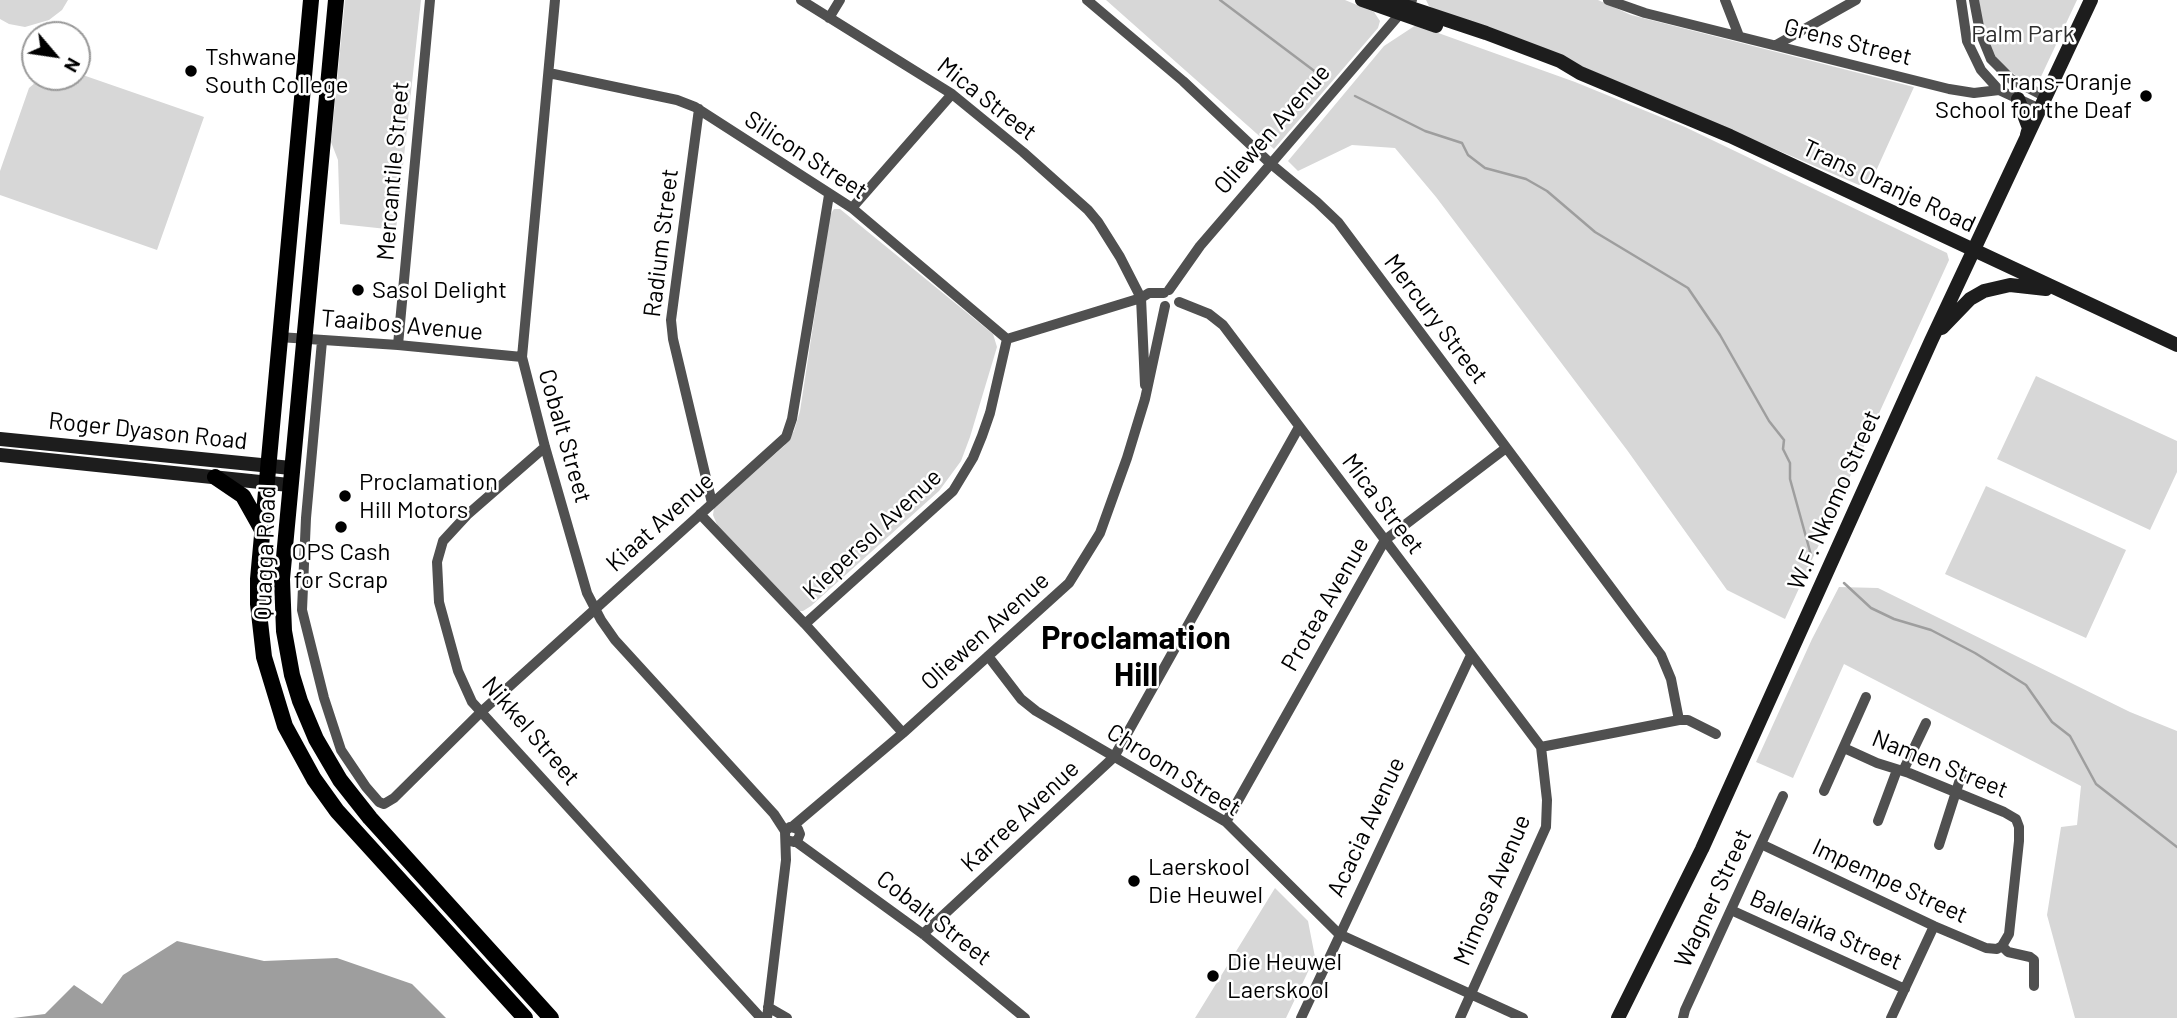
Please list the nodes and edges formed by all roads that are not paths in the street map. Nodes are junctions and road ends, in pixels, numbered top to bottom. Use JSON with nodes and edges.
{"nodes":[{"id":1,"x":311,"y":0,"type":"edge"},
{"id":2,"x":336,"y":0,"type":"edge"},
{"id":3,"x":430,"y":0,"type":"edge"},
{"id":4,"x":555,"y":0,"type":"edge"},
{"id":5,"x":801,"y":0,"type":"edge"},
{"id":6,"x":840,"y":0,"type":"edge"},
{"id":7,"x":1087,"y":0,"type":"edge"},
{"id":8,"x":1362,"y":0,"type":"edge"},
{"id":9,"x":1387,"y":0,"type":"edge"},
{"id":10,"x":1608,"y":0,"type":"edge"},
{"id":11,"x":1725,"y":0,"type":"edge"},
{"id":12,"x":1856,"y":0,"type":"edge"},
{"id":13,"x":1961,"y":0,"type":"edge"},
{"id":14,"x":1974,"y":0,"type":"edge"},
{"id":15,"x":2091,"y":0,"type":"edge"},
{"id":16,"x":1405,"y":7,"type":"edge"},
{"id":17,"x":829,"y":18,"type":"junction"},
{"id":18,"x":1739,"y":36,"type":"junction"},
{"id":19,"x":1776,"y":45,"type":"junction"},
{"id":20,"x":549,"y":73,"type":"junction"},
{"id":21,"x":1999,"y":90,"type":"junction"},
{"id":22,"x":952,"y":94,"type":"junction"},
{"id":23,"x":2018,"y":99,"type":"junction"},
{"id":24,"x":2043,"y":103,"type":"junction"},
{"id":25,"x":699,"y":109,"type":"junction"},
{"id":26,"x":2026,"y":136,"type":"junction"},
{"id":27,"x":1270,"y":164,"type":"junction"},
{"id":28,"x":829,"y":195,"type":"junction"},
{"id":29,"x":852,"y":208,"type":"junction"},
{"id":30,"x":1973,"y":250,"type":"junction"},
{"id":31,"x":2062,"y":291,"type":"junction"},
{"id":32,"x":1141,"y":298,"type":"junction"},
{"id":33,"x":1170,"y":299,"type":"junction"},
{"id":34,"x":279,"y":337,"type":"junction"},
{"id":35,"x":304,"y":337,"type":"junction"},
{"id":36,"x":1007,"y":338,"type":"junction"},
{"id":37,"x":322,"y":341,"type":"junction"},
{"id":38,"x":1931,"y":341,"type":"junction"},
{"id":39,"x":398,"y":345,"type":"junction"},
{"id":40,"x":2177,"y":345,"type":"edge"},
{"id":41,"x":522,"y":357,"type":"junction"},
{"id":42,"x":1145,"y":399,"type":"junction"},
{"id":43,"x":1299,"y":427,"type":"junction"},
{"id":44,"x":0,"y":439,"type":"edge"},
{"id":45,"x":545,"y":447,"type":"junction"},
{"id":46,"x":1506,"y":448,"type":"junction"},
{"id":47,"x":0,"y":455,"type":"edge"},
{"id":48,"x":291,"y":468,"type":"junction"},
{"id":49,"x":268,"y":474,"type":"junction"},
{"id":50,"x":215,"y":477,"type":"junction"},
{"id":51,"x":289,"y":485,"type":"junction"},
{"id":52,"x":712,"y":503,"type":"junction"},
{"id":53,"x":700,"y":514,"type":"junction"},
{"id":54,"x":261,"y":530,"type":"junction"},
{"id":55,"x":1385,"y":540,"type":"junction"},
{"id":56,"x":595,"y":609,"type":"junction"},
{"id":57,"x":805,"y":624,"type":"junction"},
{"id":58,"x":1471,"y":655,"type":"junction"},
{"id":59,"x":988,"y":656,"type":"junction"},
{"id":60,"x":1866,"y":697,"type":"dead end"},
{"id":61,"x":481,"y":712,"type":"junction"},
{"id":62,"x":1679,"y":719,"type":"junction"},
{"id":63,"x":1926,"y":723,"type":"dead end"},
{"id":64,"x":903,"y":733,"type":"junction"},
{"id":65,"x":1716,"y":734,"type":"dead end"},
{"id":66,"x":1541,"y":747,"type":"junction"},
{"id":67,"x":1844,"y":748,"type":"junction"},
{"id":68,"x":1114,"y":757,"type":"junction"},
{"id":69,"x":1900,"y":770,"type":"junction"},
{"id":70,"x":1963,"y":770,"type":"dead end"},
{"id":71,"x":1824,"y":791,"type":"dead end"},
{"id":72,"x":1955,"y":793,"type":"junction"},
{"id":73,"x":1783,"y":796,"type":"dead end"},
{"id":74,"x":1878,"y":821,"type":"dead end"},
{"id":75,"x":1226,"y":822,"type":"junction"},
{"id":76,"x":793,"y":834,"type":"junction"},
{"id":77,"x":1761,"y":844,"type":"junction"},
{"id":78,"x":1939,"y":845,"type":"dead end"},
{"id":79,"x":1731,"y":910,"type":"junction"},
{"id":80,"x":1934,"y":926,"type":"junction"},
{"id":81,"x":923,"y":934,"type":"junction"},
{"id":82,"x":1339,"y":934,"type":"junction"},
{"id":83,"x":2002,"y":946,"type":"junction"},
{"id":84,"x":2034,"y":986,"type":"dead end"},
{"id":85,"x":1905,"y":989,"type":"junction"},
{"id":86,"x":1471,"y":994,"type":"junction"},
{"id":87,"x":768,"y":1012,"type":"edge"},
{"id":88,"x":525,"y":1018,"type":"edge"},
{"id":89,"x":551,"y":1018,"type":"edge"},
{"id":90,"x":761,"y":1018,"type":"edge"},
{"id":91,"x":786,"y":1018,"type":"edge"},
{"id":92,"x":1025,"y":1018,"type":"edge"},
{"id":93,"x":1301,"y":1018,"type":"edge"},
{"id":94,"x":1460,"y":1018,"type":"edge"},
{"id":95,"x":1523,"y":1018,"type":"edge"},
{"id":96,"x":1618,"y":1018,"type":"edge"},
{"id":97,"x":1683,"y":1018,"type":"edge"},
{"id":98,"x":1891,"y":1018,"type":"edge"}],
"edges":[{"from":1,"to":34,"type":"main road","name":"Quagga Road"},
{"from":2,"to":35,"type":"main road","name":"Quagga Road"},
{"from":3,"to":39,"type":"street","name":"Mercantile Street"},
{"from":4,"to":20,"type":"street","name":"Cobalt Street"},
{"from":5,"to":17,"type":"street","name":"Mica Street"},
{"from":6,"to":17,"type":"street"},
{"from":7,"to":27,"type":"street","name":"Mercury Street"},
{"from":8,"to":16,"type":"main road","name":"Trans Oranje Road"},
{"from":9,"to":16,"type":"main road","name":"Trans Oranje Road"},
{"from":10,"to":18,"type":"street","name":"Grens Street"},
{"from":11,"to":18,"type":"street"},
{"from":12,"to":19,"type":"street"},
{"from":13,"to":21,"type":"street"},
{"from":14,"to":24,"type":"street"},
{"from":15,"to":24,"type":"main road","name":"W.F. Nkomo Street"},
{"from":16,"to":27,"type":"street","name":"Oliewen Avenue"},
{"from":16,"to":30,"type":"main road","name":"Trans Oranje Road"},
{"from":17,"to":22,"type":"street","name":"Mica Street"},
{"from":18,"to":19,"type":"street","name":"Grens Street"},
{"from":19,"to":21,"type":"street","name":"Grens Street"},
{"from":20,"to":25,"type":"street","name":"Silicon Street"},
{"from":20,"to":41,"type":"street","name":"Cobalt Street"},
{"from":21,"to":23,"type":"street"},
{"from":22,"to":29,"type":"street"},
{"from":22,"to":32,"type":"street","name":"Mica Street"},
{"from":23,"to":24,"type":"street"},
{"from":23,"to":26,"type":"main road"},
{"from":24,"to":26,"type":"main road","name":"W.F. Nkomo Street"},
{"from":25,"to":28,"type":"street","name":"Silicon Street"},
{"from":25,"to":52,"type":"street","name":"Radium Street"},
{"from":26,"to":30,"type":"main road","name":"W.F. Nkomo Street"},
{"from":27,"to":33,"type":"street","name":"Oliewen Avenue"},
{"from":27,"to":46,"type":"street","name":"Mercury Street"},
{"from":28,"to":29,"type":"street","name":"Silicon Street"},
{"from":28,"to":52,"type":"street","name":"Kiaat Avenue"},
{"from":29,"to":36,"type":"street","name":"Silicon Street"},
{"from":30,"to":31,"type":"main road","name":"Trans Oranje Road"},
{"from":30,"to":38,"type":"main road","name":"W.F. Nkomo Street"},
{"from":31,"to":38,"type":"main road"},
{"from":31,"to":40,"type":"main road","name":"Trans Oranje Road"},
{"from":32,"to":33,"type":"street"},
{"from":32,"to":36,"type":"street"},
{"from":32,"to":42,"type":"street","name":"Oliewen Avenue"},
{"from":33,"to":42,"type":"street","name":"Oliewen Avenue"},
{"from":33,"to":43,"type":"street","name":"Mica Street"},
{"from":34,"to":35,"type":"street","name":"Taaibos Avenue"},
{"from":34,"to":49,"type":"main road","name":"Quagga Road"},
{"from":35,"to":37,"type":"street","name":"Taaibos Avenue"},
{"from":35,"to":48,"type":"main road","name":"Quagga Road"},
{"from":36,"to":57,"type":"street","name":"Kiepersol Avenue"},
{"from":37,"to":39,"type":"street","name":"Taaibos Avenue"},
{"from":37,"to":61,"type":"street","name":"Kiaat Avenue"},
{"from":38,"to":96,"type":"main road","name":"W.F. Nkomo Street"},
{"from":39,"to":41,"type":"street","name":"Taaibos Avenue"},
{"from":41,"to":45,"type":"street","name":"Cobalt Street"},
{"from":42,"to":59,"type":"street","name":"Oliewen Avenue"},
{"from":43,"to":55,"type":"street","name":"Mica Street"},
{"from":43,"to":68,"type":"street","name":"Karree Avenue"},
{"from":44,"to":49,"type":"main road","name":"Roger Dyason Road"},
{"from":45,"to":56,"type":"street","name":"Cobalt Street"},
{"from":45,"to":61,"type":"street","name":"Nikkel Street"},
{"from":46,"to":55,"type":"street","name":"Protea Avenue"},
{"from":46,"to":62,"type":"street","name":"Mercury Street"},
{"from":47,"to":50,"type":"main road","name":"Roger Dyason Road"},
{"from":48,"to":49,"type":"main road","name":"Roger Dyason Road"},
{"from":48,"to":51,"type":"main road","name":"Quagga Road"},
{"from":49,"to":50,"type":"main road","name":"Roger Dyason Road"},
{"from":49,"to":51,"type":"main road","name":"Roger Dyason Road"},
{"from":49,"to":54,"type":"main road","name":"Quagga Road"},
{"from":50,"to":54,"type":"main road"},
{"from":51,"to":89,"type":"main road","name":"Quagga Road"},
{"from":52,"to":53,"type":"street","name":"Kiaat Avenue"},
{"from":53,"to":56,"type":"street","name":"Kiaat Avenue"},
{"from":53,"to":57,"type":"street"},
{"from":54,"to":88,"type":"main road","name":"Quagga Road"},
{"from":55,"to":58,"type":"street","name":"Mica Street"},
{"from":55,"to":75,"type":"street","name":"Protea Avenue"},
{"from":56,"to":61,"type":"street","name":"Kiaat Avenue"},
{"from":56,"to":76,"type":"street","name":"Cobalt Street"},
{"from":57,"to":64,"type":"street"},
{"from":58,"to":66,"type":"street","name":"Mica Street"},
{"from":58,"to":82,"type":"street","name":"Acacia Avenue"},
{"from":59,"to":64,"type":"street","name":"Oliewen Avenue"},
{"from":59,"to":68,"type":"street","name":"Chroom Street"},
{"from":60,"to":67,"type":"street"},
{"from":61,"to":90,"type":"street","name":"Nikkel Street"},
{"from":62,"to":65,"type":"street"},
{"from":62,"to":66,"type":"street"},
{"from":63,"to":69,"type":"street"},
{"from":64,"to":76,"type":"street","name":"Oliewen Avenue"},
{"from":66,"to":86,"type":"street","name":"Mimosa Avenue"},
{"from":67,"to":69,"type":"street","name":"Namen Street"},
{"from":67,"to":71,"type":"street"},
{"from":68,"to":75,"type":"street","name":"Chroom Street"},
{"from":68,"to":81,"type":"street","name":"Karree Avenue"},
{"from":69,"to":72,"type":"street","name":"Namen Street"},
{"from":69,"to":74,"type":"street"},
{"from":70,"to":72,"type":"street"},
{"from":72,"to":78,"type":"street"},
{"from":72,"to":83,"type":"street","name":"Namen Street"},
{"from":73,"to":77,"type":"street","name":"Wagner Street"},
{"from":75,"to":82,"type":"street","name":"Chroom Street"},
{"from":76,"to":81,"type":"street","name":"Cobalt Street"},
{"from":76,"to":87,"type":"street","name":"Oliewen Avenue"},
{"from":77,"to":79,"type":"street","name":"Wagner Street"},
{"from":77,"to":80,"type":"street","name":"Impempe Street"},
{"from":79,"to":85,"type":"street","name":"Balelaika Street"},
{"from":79,"to":97,"type":"street","name":"Wagner Street"},
{"from":80,"to":83,"type":"street","name":"Impempe Street"},
{"from":80,"to":85,"type":"street"},
{"from":81,"to":92,"type":"street","name":"Cobalt Street"},
{"from":82,"to":86,"type":"street","name":"Chroom Street"},
{"from":82,"to":93,"type":"street","name":"Acacia Avenue"},
{"from":83,"to":84,"type":"street","name":"Impempe Street"},
{"from":85,"to":98,"type":"street"},
{"from":86,"to":94,"type":"street","name":"Mimosa Avenue"},
{"from":86,"to":95,"type":"street","name":"Chroom Street"},
{"from":87,"to":91,"type":"street"}]}
